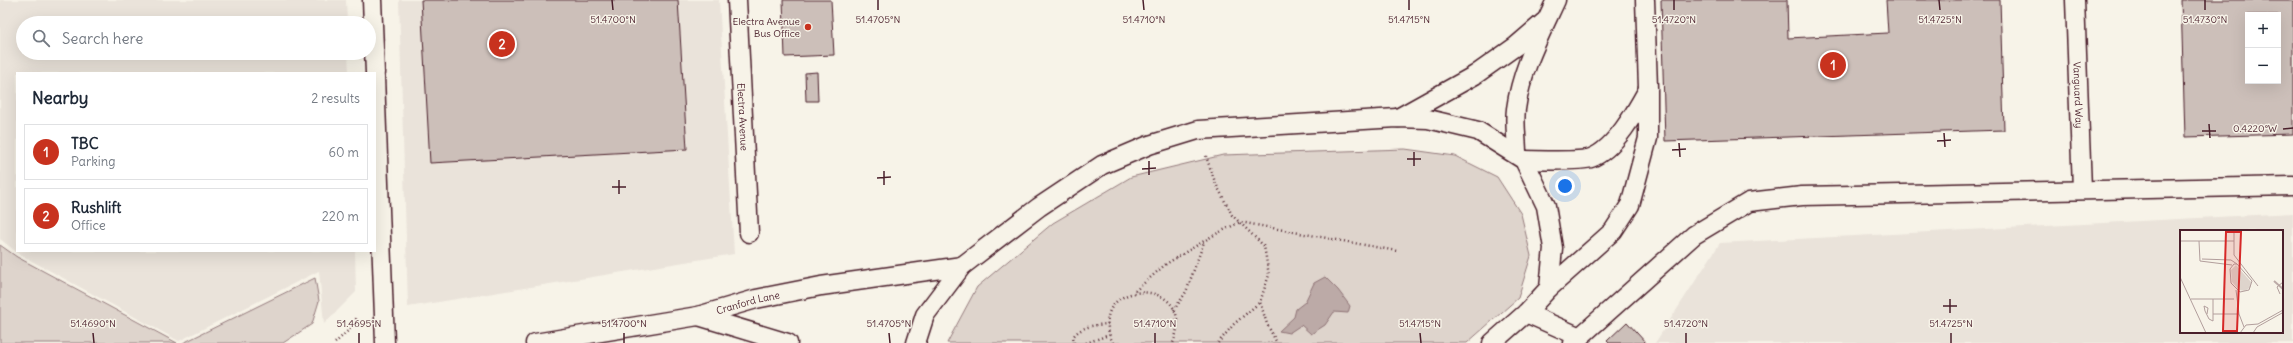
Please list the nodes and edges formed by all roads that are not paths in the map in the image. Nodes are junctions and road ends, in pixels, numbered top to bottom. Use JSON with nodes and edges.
{"nodes":[{"id":1,"x":372,"y":0,"type":"edge"},
{"id":2,"x":736,"y":0,"type":"edge"},
{"id":3,"x":1556,"y":0,"type":"edge"},
{"id":4,"x":1645,"y":0,"type":"edge"},
{"id":5,"x":2075,"y":0,"type":"edge"},
{"id":6,"x":373,"y":16,"type":"edge"},
{"id":7,"x":1544,"y":22,"type":"junction"},
{"id":8,"x":374,"y":60,"type":"edge"},
{"id":9,"x":375,"y":72,"type":"edge"},
{"id":10,"x":1648,"y":88,"type":"junction"},
{"id":11,"x":376,"y":104,"type":"edge"},
{"id":12,"x":1397,"y":118,"type":"junction"},
{"id":13,"x":1520,"y":157,"type":"junction"},
{"id":14,"x":2293,"y":186,"type":"edge"},
{"id":15,"x":2082,"y":189,"type":"junction"},
{"id":16,"x":749,"y":233,"type":"dead end"},
{"id":17,"x":962,"y":266,"type":"junction"},
{"id":18,"x":1549,"y":288,"type":"junction"},
{"id":19,"x":1526,"y":313,"type":"junction"},
{"id":20,"x":698,"y":316,"type":"junction"},
{"id":21,"x":1577,"y":340,"type":"edge"},
{"id":22,"x":385,"y":343,"type":"edge"},
{"id":23,"x":535,"y":343,"type":"edge"},
{"id":24,"x":788,"y":343,"type":"edge"},
{"id":25,"x":916,"y":343,"type":"edge"},
{"id":26,"x":1492,"y":343,"type":"edge"}],
"edges":[{"from":1,"to":6,"type":"lane"},
{"from":2,"to":16,"type":"lane","name":"Electra Avenue"},
{"from":3,"to":7,"type":"lane"},
{"from":4,"to":10,"type":"lane"},
{"from":5,"to":15,"type":"lane","name":"Vanguard Way"},
{"from":7,"to":12,"type":"lane"},
{"from":7,"to":13,"type":"lane"},
{"from":8,"to":9,"type":"lane"},
{"from":10,"to":13,"type":"lane"},
{"from":10,"to":18,"type":"lane"},
{"from":11,"to":22,"type":"lane"},
{"from":12,"to":13,"type":"lane"},
{"from":12,"to":17,"type":"lane"},
{"from":13,"to":18,"type":"lane"},
{"from":14,"to":15,"type":"lane"},
{"from":15,"to":21,"type":"lane"},
{"from":17,"to":20,"type":"lane","name":"Cranford Lane"},
{"from":17,"to":25,"type":"lane"},
{"from":18,"to":19,"type":"lane"},
{"from":19,"to":21,"type":"lane"},
{"from":19,"to":26,"type":"lane"},
{"from":20,"to":23,"type":"lane","name":"Cranford Lane"},
{"from":20,"to":24,"type":"lane"}]}
